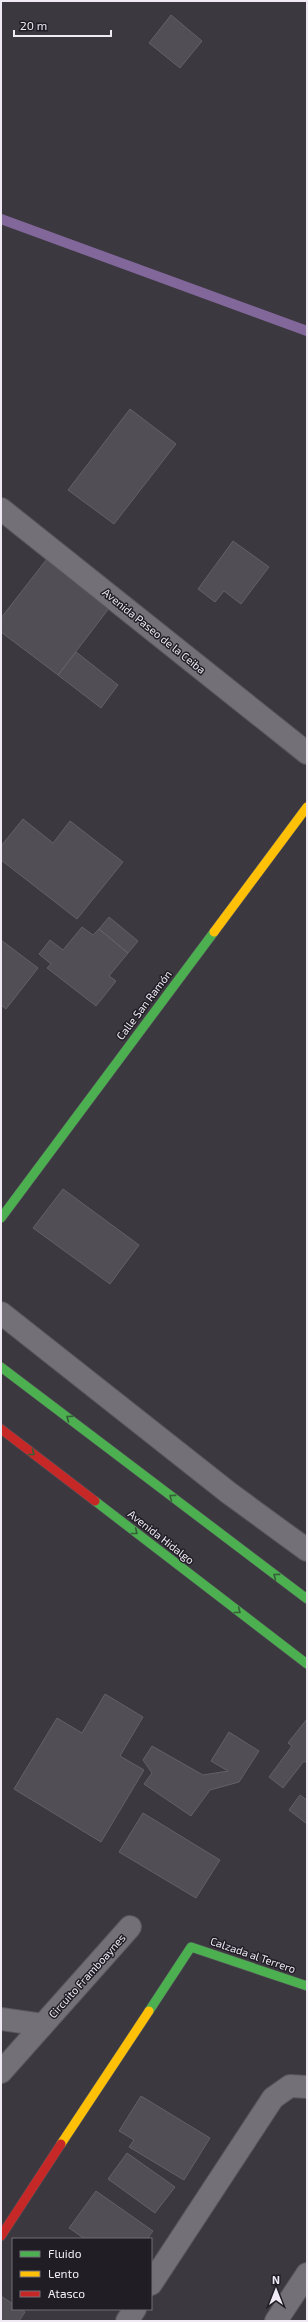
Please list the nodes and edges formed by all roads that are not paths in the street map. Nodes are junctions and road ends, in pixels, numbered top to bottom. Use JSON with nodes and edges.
{"nodes":[{"id":1,"x":1,"y":509,"type":"edge"},
{"id":2,"x":307,"y":752,"type":"edge"},
{"id":3,"x":307,"y":807,"type":"edge"},
{"id":4,"x":1,"y":1218,"type":"edge"},
{"id":5,"x":1,"y":1313,"type":"edge"},
{"id":6,"x":1,"y":1367,"type":"edge"},
{"id":7,"x":1,"y":1429,"type":"edge"},
{"id":8,"x":307,"y":1550,"type":"edge"},
{"id":9,"x":307,"y":1599,"type":"edge"},
{"id":10,"x":307,"y":1664,"type":"edge"},
{"id":11,"x":130,"y":1927,"type":"dead end"},
{"id":12,"x":307,"y":1986,"type":"edge"},
{"id":13,"x":1,"y":2019,"type":"edge"},
{"id":14,"x":43,"y":2025,"type":"junction"},
{"id":15,"x":1,"y":2072,"type":"edge"},
{"id":16,"x":307,"y":2087,"type":"edge"},
{"id":17,"x":1,"y":2236,"type":"edge"},
{"id":18,"x":307,"y":2274,"type":"edge"},
{"id":19,"x":152,"y":2282,"type":"edge"},
{"id":20,"x":134,"y":2310,"type":"edge"},
{"id":21,"x":127,"y":2321,"type":"edge"},
{"id":22,"x":276,"y":2321,"type":"edge"}],
"edges":[{"from":1,"to":2,"type":"street","name":"Avenida Paseo de la Ceiba"},
{"from":3,"to":4,"type":"street","name":"Calle San Ramón"},
{"from":5,"to":8,"type":"street"},
{"from":9,"to":6,"type":"street","one_way":true},
{"from":7,"to":10,"type":"street","name":"Avenida Hidalgo","one_way":true},
{"from":11,"to":14,"type":"street","name":"Circuito Framboaynes"},
{"from":12,"to":17,"type":"street","name":"Calzada al Terrero"},
{"from":13,"to":14,"type":"street","name":"Circuito Framboaynes"},
{"from":14,"to":15,"type":"street","name":"Circuito Framboaynes"},
{"from":16,"to":19,"type":"street"},
{"from":18,"to":22,"type":"street"},
{"from":20,"to":21,"type":"street"}]}
